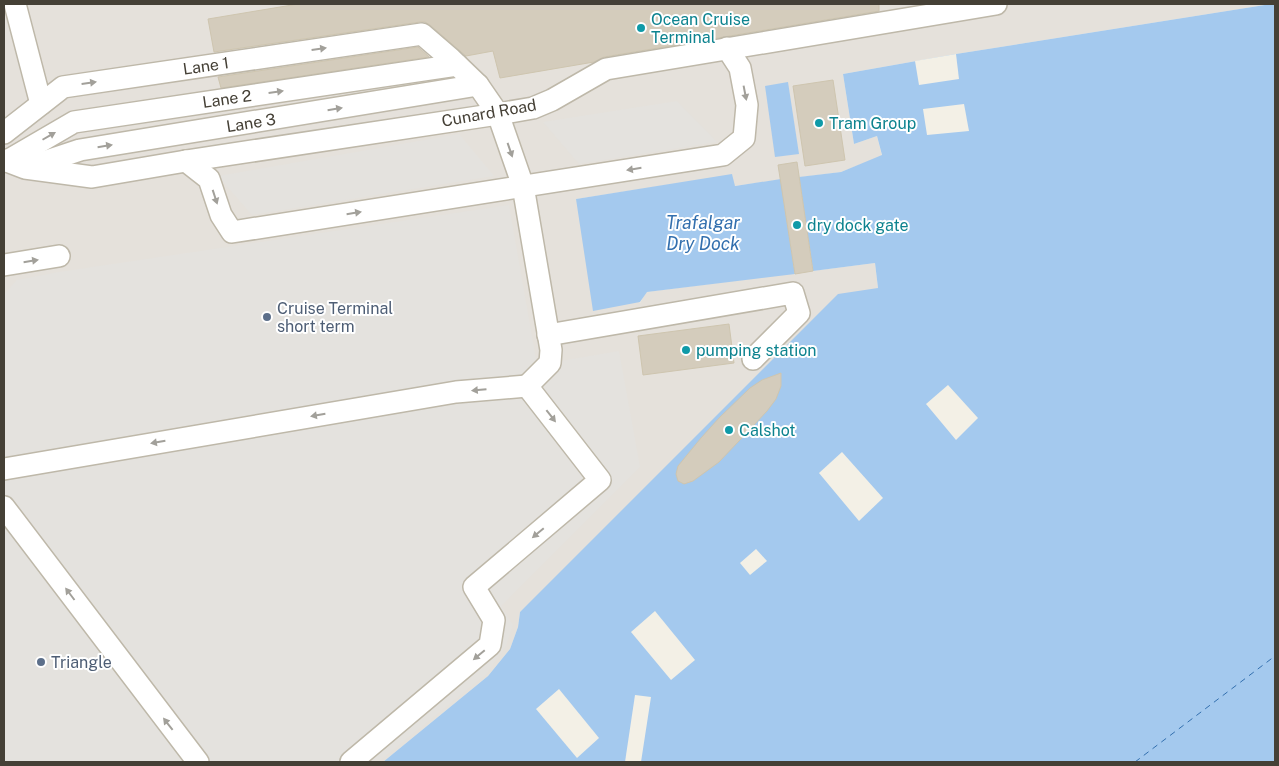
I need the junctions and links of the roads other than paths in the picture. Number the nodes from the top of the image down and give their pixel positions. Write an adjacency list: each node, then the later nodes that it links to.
1 (15, 4): 6 (street)
2 (996, 4): 3 (street, Cunard Road)
3 (727, 48): 7 (street, Cunard Road); 11 (street, one-way to 11)
4 (457, 65): 5 (street); 6 (street, Lane 1, one-way to 4); 10 (street, Lane 2, one-way to 4)
5 (478, 85): 7 (street); 10 (street, Lane 3, one-way to 5)
6 (40, 104): 8 (street, Lane 1)
7 (498, 114): 9 (street, Cunard Road); 11 (street, one-way to 11)
8 (4, 133)
9 (186, 161): 10 (street, Cunard Road); 11 (street, one-way to 11)
10 (12, 163)
11 (522, 186): 14 (street)
12 (59, 256): 13 (street, one-way to 12)
13 (4, 265)
14 (550, 343): 15 (street); 16 (street)
15 (753, 359)
16 (527, 386): 17 (street, one-way to 17); 20 (street, one-way to 20)
17 (4, 469)
18 (4, 507): 19 (street, one-way to 18)
19 (188, 758)
20 (352, 762)

